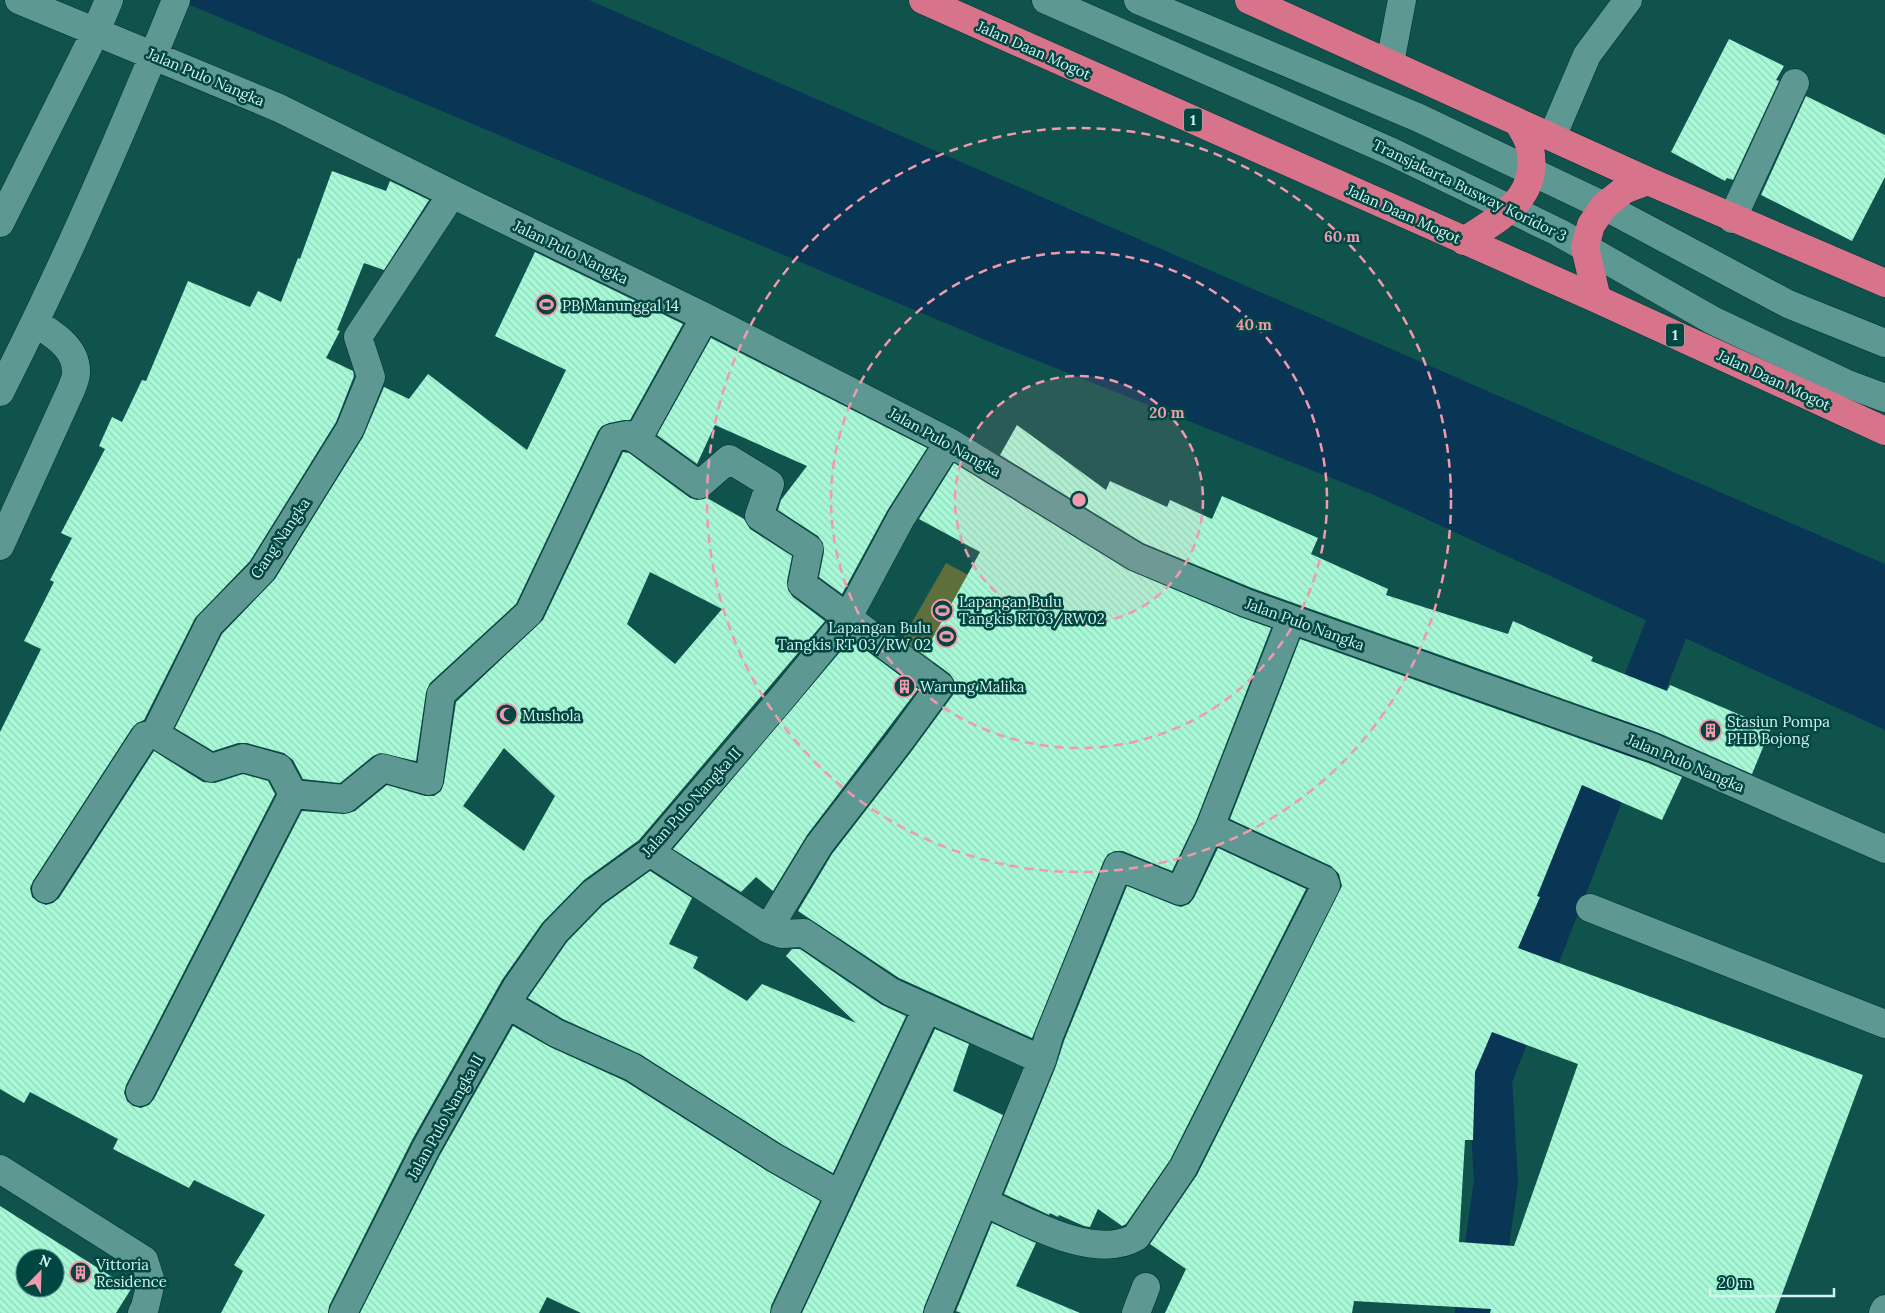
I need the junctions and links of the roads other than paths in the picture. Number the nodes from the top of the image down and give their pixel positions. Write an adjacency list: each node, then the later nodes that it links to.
1 (19, 0): 10 (street, Jalan Pulo Nangka)
2 (923, 0): 23 (highway, Jalan Daan Mogot / 1)
3 (1046, 0): 20 (street, Transjakarta Busway Koridor 3)
4 (1138, 0): 16 (street)
5 (1249, 0): 8 (highway)
6 (1402, 0): 12 (street)
7 (1628, 0): 15 (street)
8 (1288, 8): 12 (highway)
9 (171, 12): 11 (street)
10 (104, 13): 11 (street, Jalan Pulo Nangka); 22 (street)
11 (155, 55): 18 (street, Jalan Pulo Nangka); 28 (street)
12 (1390, 63): 14 (highway)
13 (1795, 83): 21 (street)
14 (1519, 124): 15 (highway); 16 (highway)
15 (1552, 137): 17 (highway)
16 (1532, 172): 19 (street); 20 (highway)
17 (1648, 181): 19 (highway); 21 (highway)
18 (452, 194): 27 (street, Jalan Pulo Nangka); 38 (street, Gang Nangka)
19 (1604, 206): 24 (highway); 29 (street)
20 (1512, 209): 23 (highway); 24 (street, Transjakarta Busway Koridor 3)
21 (1732, 218): 25 (highway)
22 (0, 223)
23 (1464, 241): 26 (highway, Jalan Daan Mogot / 1)
24 (1585, 247): 26 (highway); 31 (street, Transjakarta Busway Koridor 3)
25 (1885, 283)
26 (1597, 299): 32 (highway, Jalan Daan Mogot / 1)
27 (705, 317): 33 (street); 34 (street, Jalan Pulo Nangka)
28 (36, 323): 30 (street); 35 (street)
29 (1885, 342)
30 (0, 392)
31 (1885, 398)
32 (1885, 431)
33 (637, 440): 36 (street); 39 (street)
34 (949, 442): 36 (street, Jalan Pulo Nangka II); 37 (street, Jalan Pulo Nangka)
35 (0, 546)
36 (848, 619): 42 (street, Jalan Pulo Nangka II); 45 (street)
37 (1291, 620): 40 (street); 41 (street, Jalan Pulo Nangka)
38 (156, 734): 39 (street); 43 (street)
39 (293, 794): 50 (street)
40 (1210, 827): 49 (street); 53 (street)
41 (1885, 848)
42 (650, 852): 45 (street); 46 (street, Jalan Pulo Nangka II)
43 (46, 889)
44 (1590, 908): 48 (street)
45 (768, 929): 47 (street)
46 (507, 1004): 52 (street); 57 (street, Jalan Pulo Nangka II)
47 (927, 1008): 49 (street); 52 (street)
48 (1885, 1024)
49 (1042, 1060): 53 (street)
50 (140, 1092)
51 (0, 1169): 56 (street)
52 (840, 1195): 58 (street)
53 (984, 1202): 59 (street)
54 (1146, 1287): 60 (street)
55 (1885, 1309): 61 (street)
56 (142, 1313)
57 (343, 1313)
58 (784, 1313)
59 (938, 1313)
60 (1136, 1313)
61 (1883, 1313)

